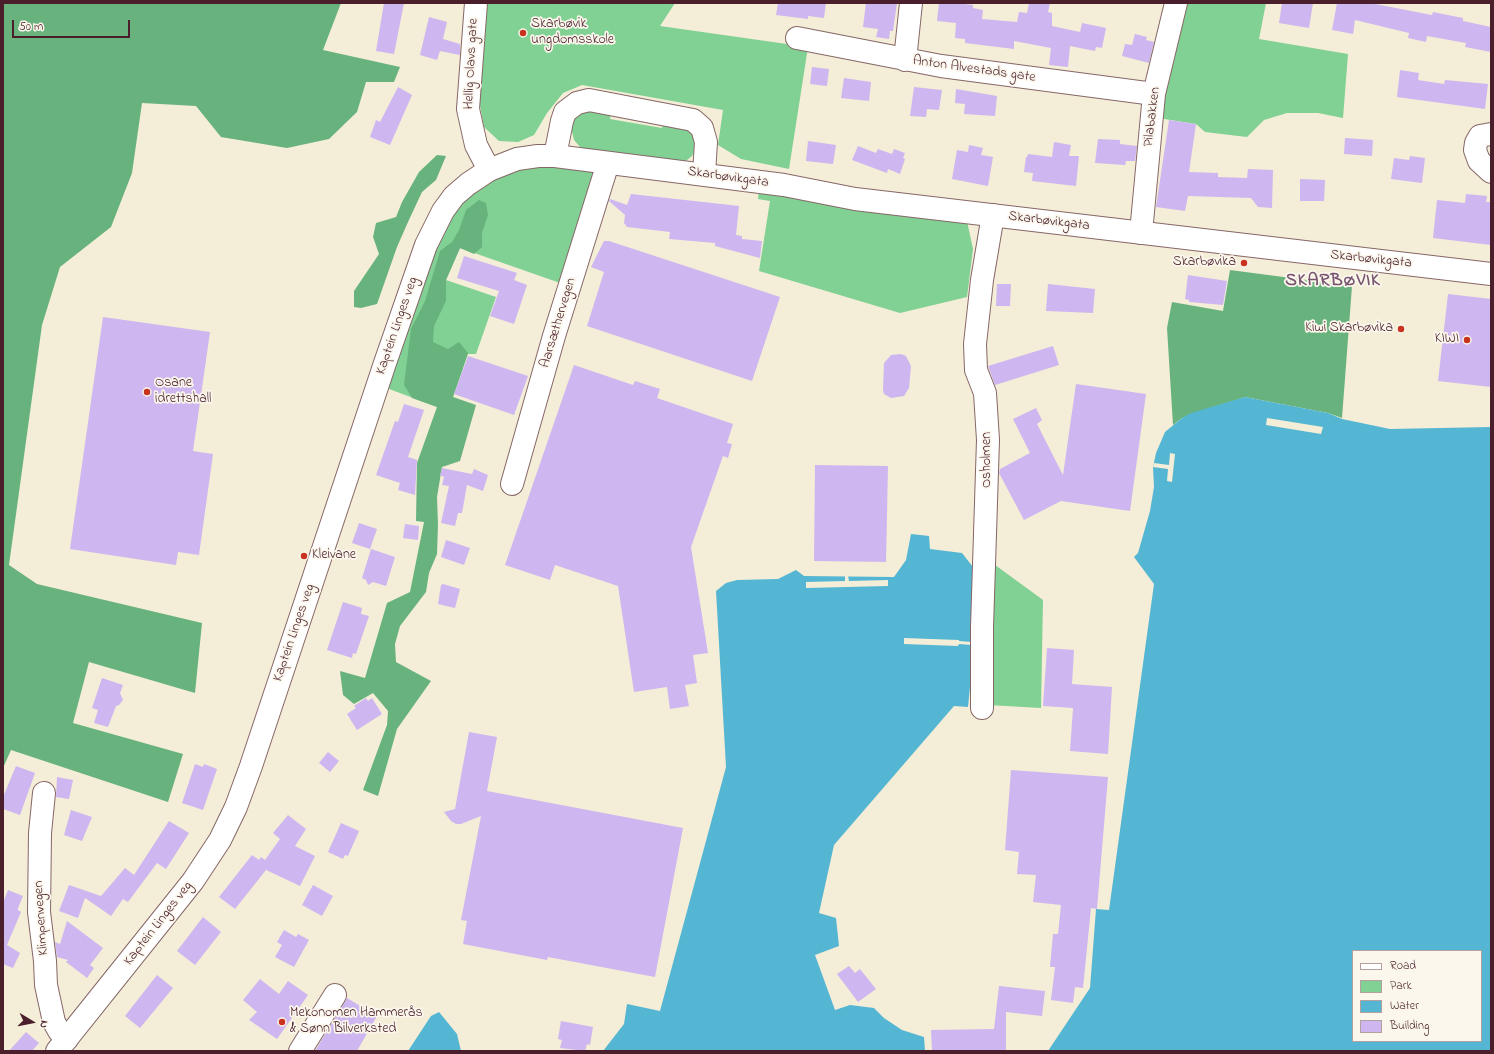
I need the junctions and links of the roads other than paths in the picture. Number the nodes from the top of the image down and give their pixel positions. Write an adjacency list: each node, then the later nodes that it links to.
1 (476, 3): 10 (street, Hellig Olavs gate)
2 (911, 3): 5 (street)
3 (1176, 3): 6 (street, Pilabakken)
4 (796, 38): 5 (street, Anton Alvestads gate)
5 (905, 60): 6 (street, Anton Alvestads gate)
6 (1154, 94): 14 (street, Pilabakken)
7 (1491, 134): 11 (street)
8 (555, 156): 9 (street, Kaptein Linges veg); 10 (street, Kaptein Linges veg); 12 (street)
9 (608, 163): 12 (street, Skarbøvikgata); 16 (street, Aarsæthervegen)
10 (489, 170): 20 (street, Kaptein Linges veg)
11 (1491, 172)
12 (704, 174): 13 (street, Skarbøvikgata)
13 (993, 215): 14 (street, Skarbøvikgata); 17 (street, Osholmen)
14 (1141, 233): 15 (street, Skarbøvikgata)
15 (1491, 274)
16 (512, 484)
17 (982, 708)
18 (44, 793): 20 (street, Klimpenvegen)
19 (335, 995): 21 (street)
20 (62, 1045)
21 (300, 1051)

